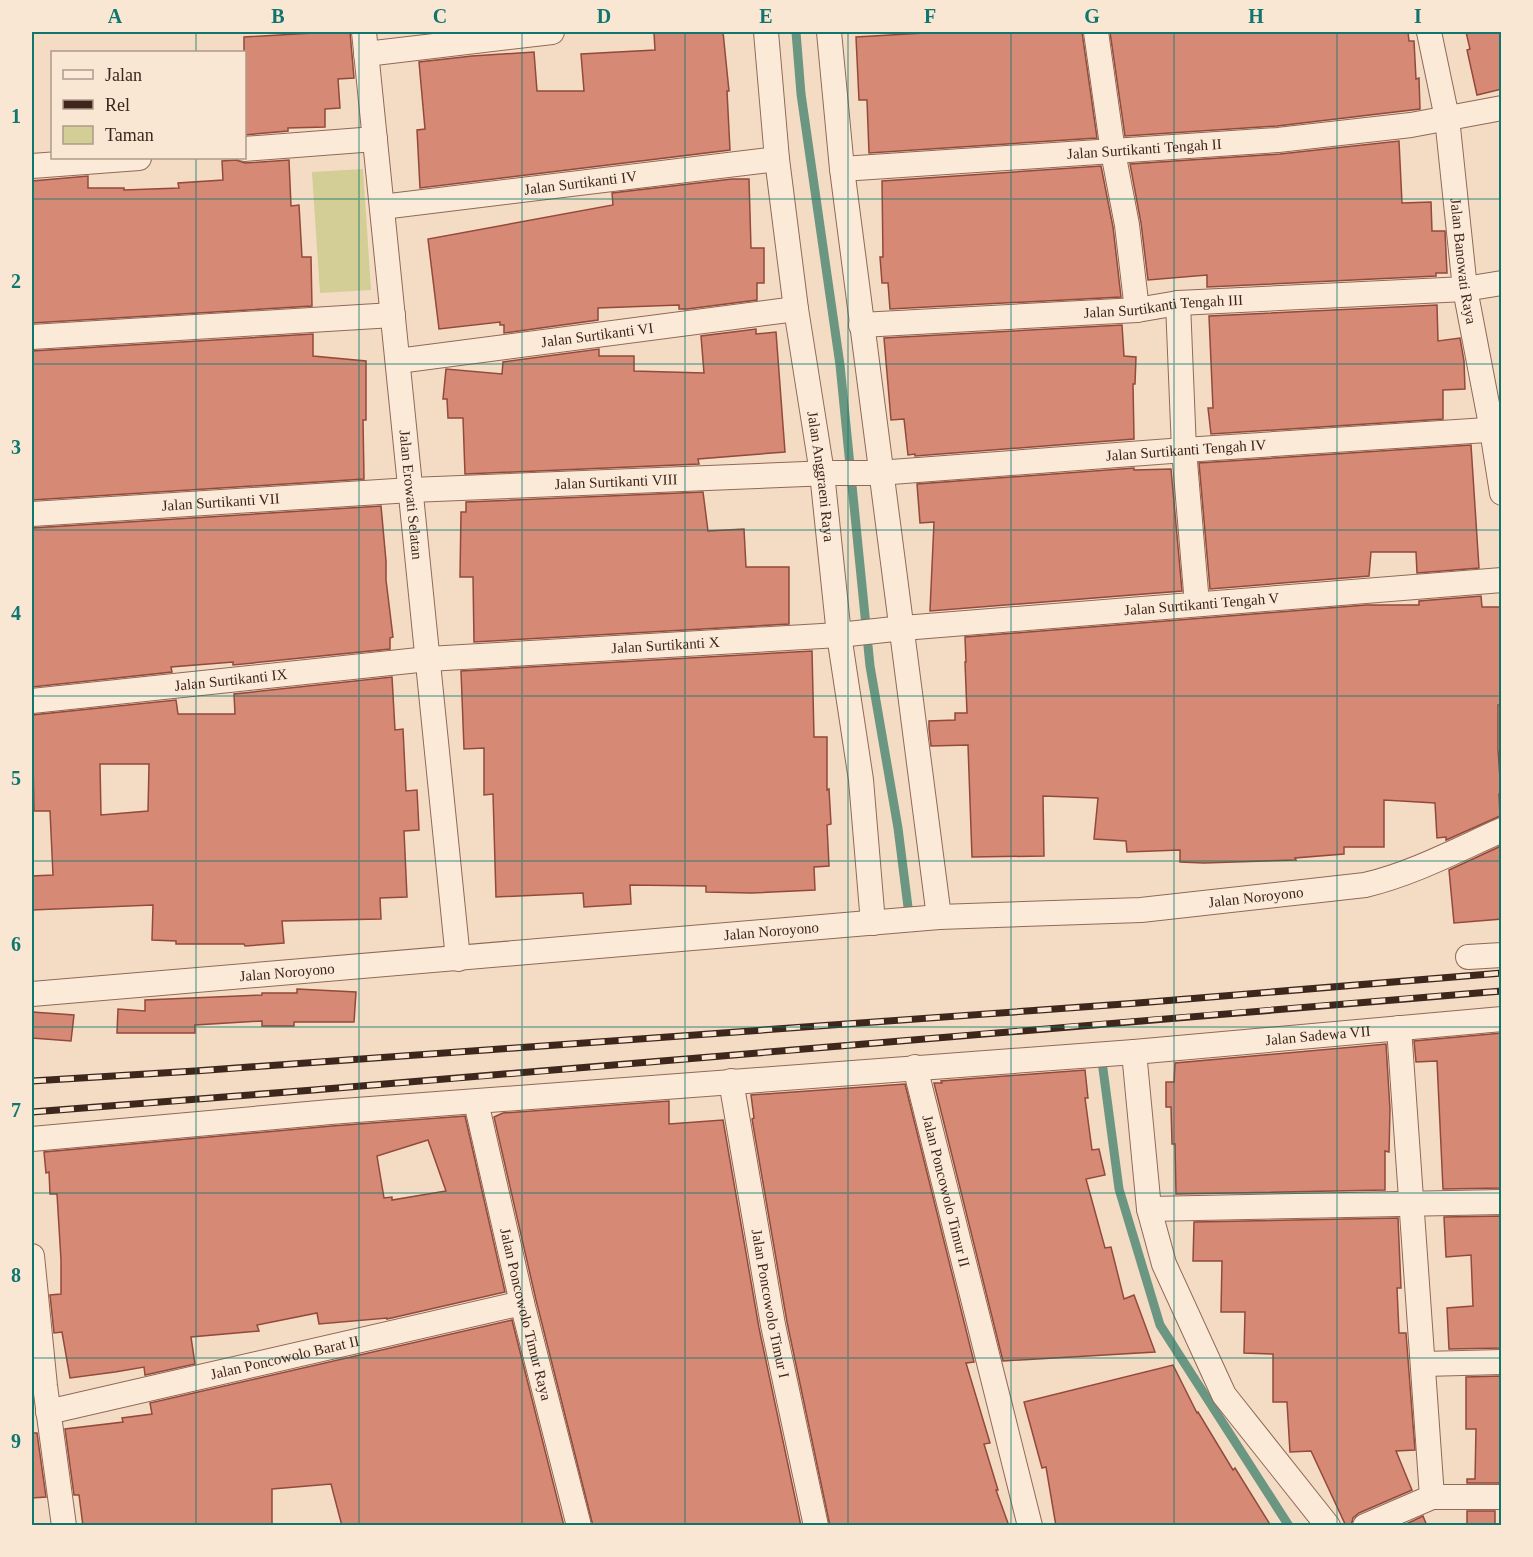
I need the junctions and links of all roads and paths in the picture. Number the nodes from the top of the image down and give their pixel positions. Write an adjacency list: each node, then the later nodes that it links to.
1 (552, 32): 6 (street)
2 (766, 32): 13 (street, Jalan Anggraeni Raya)
3 (829, 32): 15 (street)
4 (1096, 32): 11 (street)
5 (1429, 32): 8 (street, Jalan Banowati Raya)
6 (365, 43): 9 (street, Jalan Erowati Selatan)
7 (1502, 108): 8 (street, Jalan Surtikanti Tengah II)
8 (1447, 118): 11 (street, Jalan Surtikanti Tengah II); 18 (street, Jalan Banowati Raya)
9 (375, 139): 10 (street); 16 (street, Jalan Erowati Selatan)
10 (246, 149)
11 (1113, 152): 15 (street, Jalan Surtikanti Tengah II); 21 (street)
12 (126, 159): 14 (street)
13 (777, 159): 16 (street, Jalan Surtikanti IV); 20 (street, Jalan Anggraeni Raya)
14 (32, 166)
15 (842, 169): 23 (street)
16 (382, 207): 22 (street, Jalan Erowati Selatan)
17 (1502, 283): 18 (street, Jalan Surtikanti Tengah III)
18 (1465, 289): 19 (street, Jalan Surtikanti Tengah III); 26 (street, Jalan Banowati Raya)
19 (1178, 303): 21 (street, Jalan Surtikanti Tengah III); 27 (street)
20 (796, 309): 25 (street, Jalan Surtikanti VI); 28 (street, Jalan Anggraeni Raya)
21 (1137, 310): 23 (street, Jalan Surtikanti Tengah III)
22 (393, 315): 24 (street); 25 (street, Jalan Erowati Selatan)
23 (861, 325): 29 (street)
24 (32, 337)
25 (398, 361): 30 (street, Jalan Erowati Selatan)
26 (1497, 430): 27 (street, Jalan Surtikanti Tengah IV); 31 (street, Jalan Banowati Raya)
27 (1184, 450): 29 (street, Jalan Surtikanti Tengah IV); 34 (street)
28 (826, 473): 29 (street, Jalan Surtikanti Tengah IV); 30 (street, Jalan Surtikanti VIII); 36 (street, Jalan Anggraeni Raya)
29 (880, 473): 35 (street)
30 (411, 490): 32 (street, Jalan Surtikanti VII); 37 (street, Jalan Erowati Selatan)
31 (1502, 493)
32 (32, 514)
33 (1502, 580): 34 (street, Jalan Surtikanti Tengah V)
34 (1197, 604): 35 (street, Jalan Surtikanti Tengah V)
35 (895, 629): 36 (street, Jalan Surtikanti X); 40 (street)
36 (845, 635): 37 (street, Jalan Surtikanti X); 41 (street, Jalan Anggraeni Raya)
37 (428, 659): 38 (street, Jalan Surtikanti IX); 44 (street, Jalan Erowati Selatan)
38 (32, 701)
39 (1502, 830): 40 (street, Jalan Noroyono)
40 (939, 917): 41 (street, Jalan Noroyono)
41 (873, 923): 44 (street, Jalan Noroyono)
42 (1502, 955): 43 (street)
43 (1468, 957)
44 (458, 959): 45 (street, Jalan Noroyono)
45 (32, 994)
46 (1502, 1018): 47 (street, Jalan Sadewa VII)
47 (1399, 1028): 48 (street, Jalan Sadewa VII); 54 (street)
48 (1134, 1052): 49 (street); 55 (street)
49 (915, 1067): 50 (street); 67 (street, Jalan Poncowolo Timur II)
50 (731, 1081): 51 (street); 66 (street, Jalan Poncowolo Timur I)
51 (476, 1102): 52 (street); 57 (street, Jalan Poncowolo Timur Raya)
52 (32, 1138)
53 (1502, 1202): 54 (street)
54 (1410, 1204): 55 (street); 59 (street)
55 (1149, 1209): 68 (street)
56 (32, 1256): 60 (street)
57 (522, 1303): 61 (street, Jalan Poncowolo Barat II); 65 (street, Jalan Poncowolo Timur Raya)
58 (1502, 1362): 59 (street)
59 (1423, 1364): 62 (street)
60 (38, 1387): 61 (street)
61 (48, 1412): 64 (street)
62 (1432, 1497): 63 (street); 69 (street)
63 (1502, 1497)
64 (64, 1526)
65 (579, 1526)
66 (816, 1526)
67 (1030, 1526)
68 (1328, 1526)
69 (1365, 1526)

